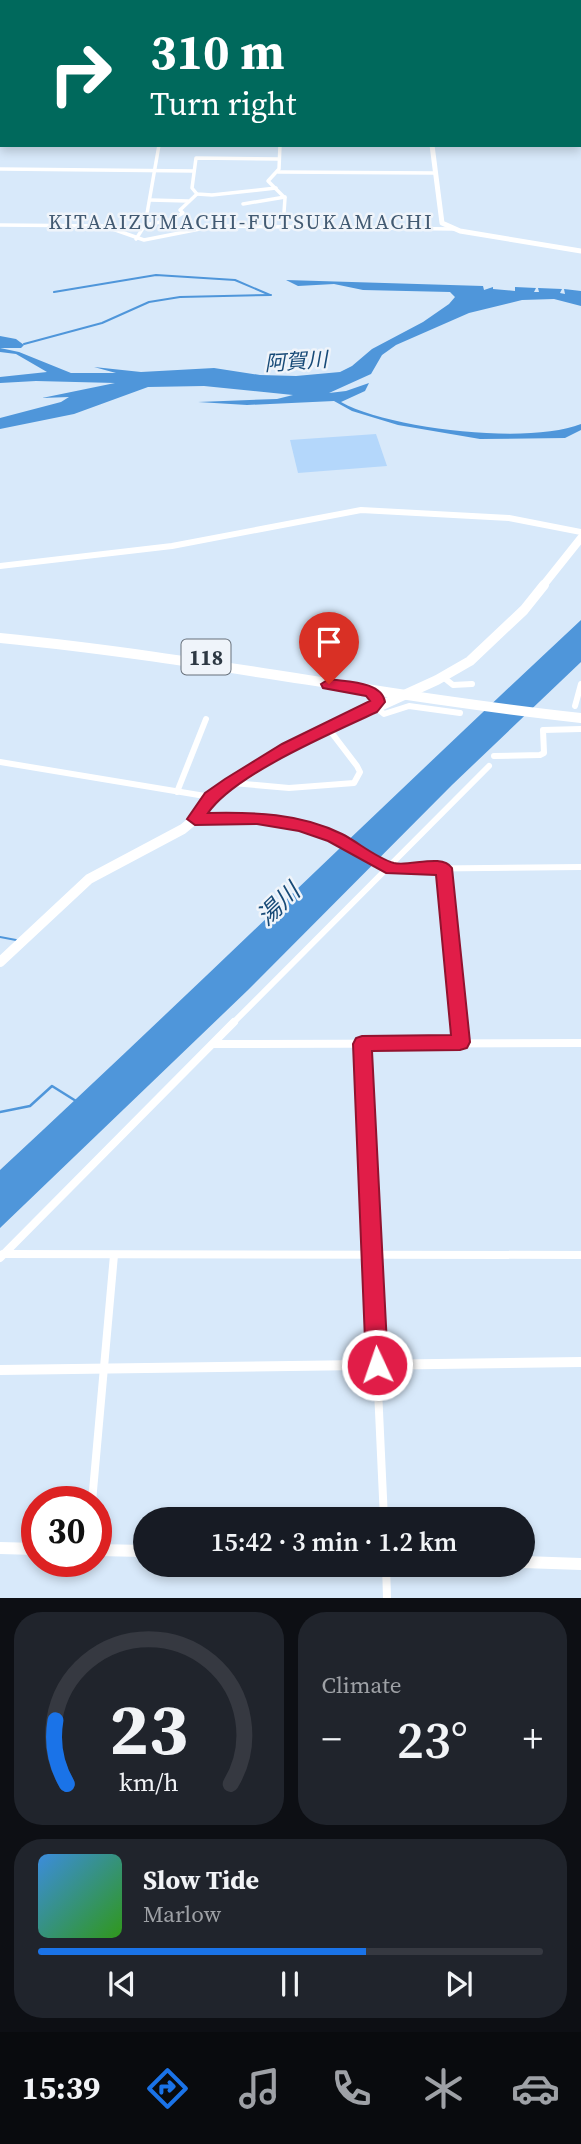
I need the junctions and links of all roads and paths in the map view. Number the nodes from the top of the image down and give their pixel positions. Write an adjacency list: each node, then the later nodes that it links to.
1 (159, 147): 6 (street)
2 (280, 147): 4 (street)
3 (432, 147): 9 (main road)
4 (279, 159): 7 (street); 8 (street)
5 (0, 169): 6 (street)
6 (155, 170): 7 (street); 13 (street)
7 (194, 171): 11 (street)
8 (278, 172): 9 (street); 10 (street)
9 (435, 173): 19 (main road)
10 (276, 188): 11 (street); 12 (street)
11 (197, 194): 14 (street)
12 (285, 197): 15 (street); 18 (street)
13 (150, 200): 14 (street); 17 (street)
14 (188, 201): 17 (street)
15 (243, 204)
16 (0, 225): 20 (street)
17 (145, 225): 20 (street)
18 (283, 227): 19 (street); 20 (street)
19 (454, 229): 21 (main road)
20 (136, 239)
21 (581, 251)
22 (581, 532): 24 (street)
23 (581, 538): 26 (main road)
24 (0, 566)
25 (0, 636): 29 (main road, 118); 30 (main road, 118)
26 (440, 678): 27 (street); 30 (main road); 31 (main road)
27 (472, 684)
28 (581, 684): 32 (street)
29 (370, 692): 30 (main road, 118); 34 (main road)
30 (405, 694): 31 (main road, 118); 33 (main road, 118); 34 (main road)
31 (441, 695): 33 (main road, 118)
32 (579, 699): 35 (street)
33 (470, 701): 37 (main road, 118)
34 (373, 708): 36 (street); 40 (main road)
35 (578, 709): 37 (main road, 118)
36 (460, 713)
37 (556, 713): 39 (main road, 118)
38 (206, 719): 45 (street)
39 (578, 725): 41 (street)
40 (328, 728): 44 (main road); 44 (street)
41 (494, 756)
42 (0, 762): 45 (street)
43 (489, 766): 48 (street)
44 (231, 783): 46 (main road)
45 (177, 792): 46 (street)
46 (211, 797): 47 (main road)
47 (195, 819): 48 (street); 51 (main road)
48 (387, 867): 50 (street); 54 (street)
49 (581, 867): 50 (street)
50 (443, 868): 52 (street)
51 (0, 962)
52 (460, 1042): 53 (street); 55 (street)
53 (581, 1043)
54 (214, 1044): 55 (street); 58 (street)
55 (362, 1044): 59 (street)
56 (114, 1255): 58 (street); 59 (street); 62 (street)
57 (581, 1255): 59 (street)
58 (2, 1256)
59 (372, 1256): 61 (street)
60 (581, 1362): 61 (street)
61 (377, 1365): 62 (street); 65 (street)
62 (103, 1369): 63 (street); 64 (street)
63 (0, 1370)
64 (93, 1486)
65 (383, 1507)
66 (0, 1548): 67 (main road)
67 (21, 1549)
68 (112, 1550): 69 (main road)
69 (133, 1551)
70 (535, 1562): 71 (main road)
71 (581, 1563)
72 (386, 1577): 73 (street)
73 (387, 1598)

